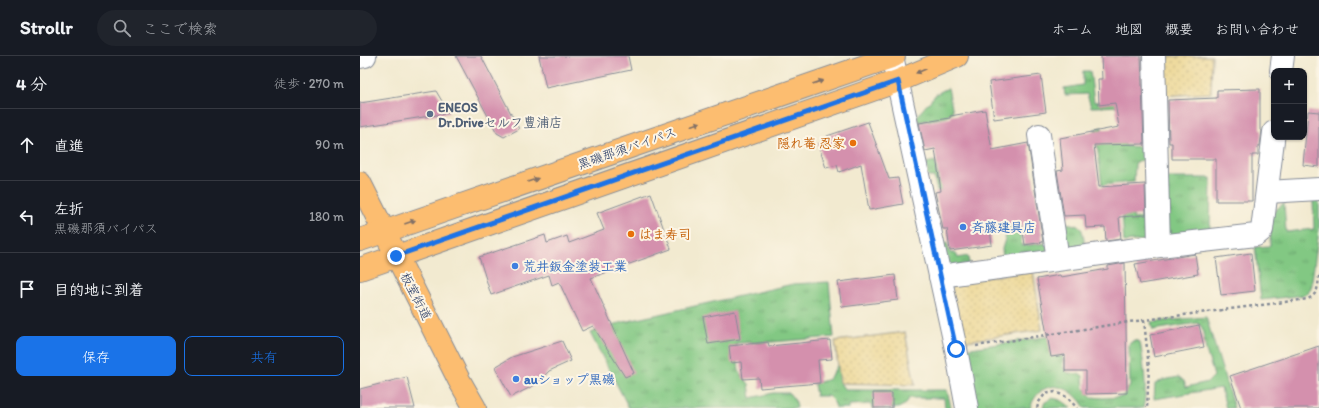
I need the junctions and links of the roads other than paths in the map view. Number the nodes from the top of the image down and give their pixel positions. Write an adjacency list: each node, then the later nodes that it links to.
1 (365, 56): 6 (street)
2 (893, 56): 8 (street); 14 (main road, 黒磯那須バイパス, one-way to 2)
3 (957, 56): 8 (main road, 黒磯那須バイパス, one-way to 8)
4 (1154, 56): 16 (street)
5 (1283, 56): 7 (street)
6 (360, 57)
7 (1281, 68)
8 (898, 81): 17 (main road, 黒磯那須バイパス); 20 (street)
9 (1038, 135): 18 (street)
10 (1273, 140): 13 (street)
11 (360, 183): 14 (main road, 板室街道)
12 (1319, 189): 13 (street)
13 (1267, 192): 16 (street)
14 (384, 231): 15 (main road, 黒磯那須バイパス); 17 (main road, 板室街道)
15 (360, 240)
16 (1159, 246): 18 (street)
17 (396, 256): 19 (main road, 黒磯那須バイパス); 21 (main road, 板室街道)
18 (1058, 260): 20 (street)
19 (360, 269)
20 (940, 276): 22 (street)
21 (475, 408)
22 (967, 408)

